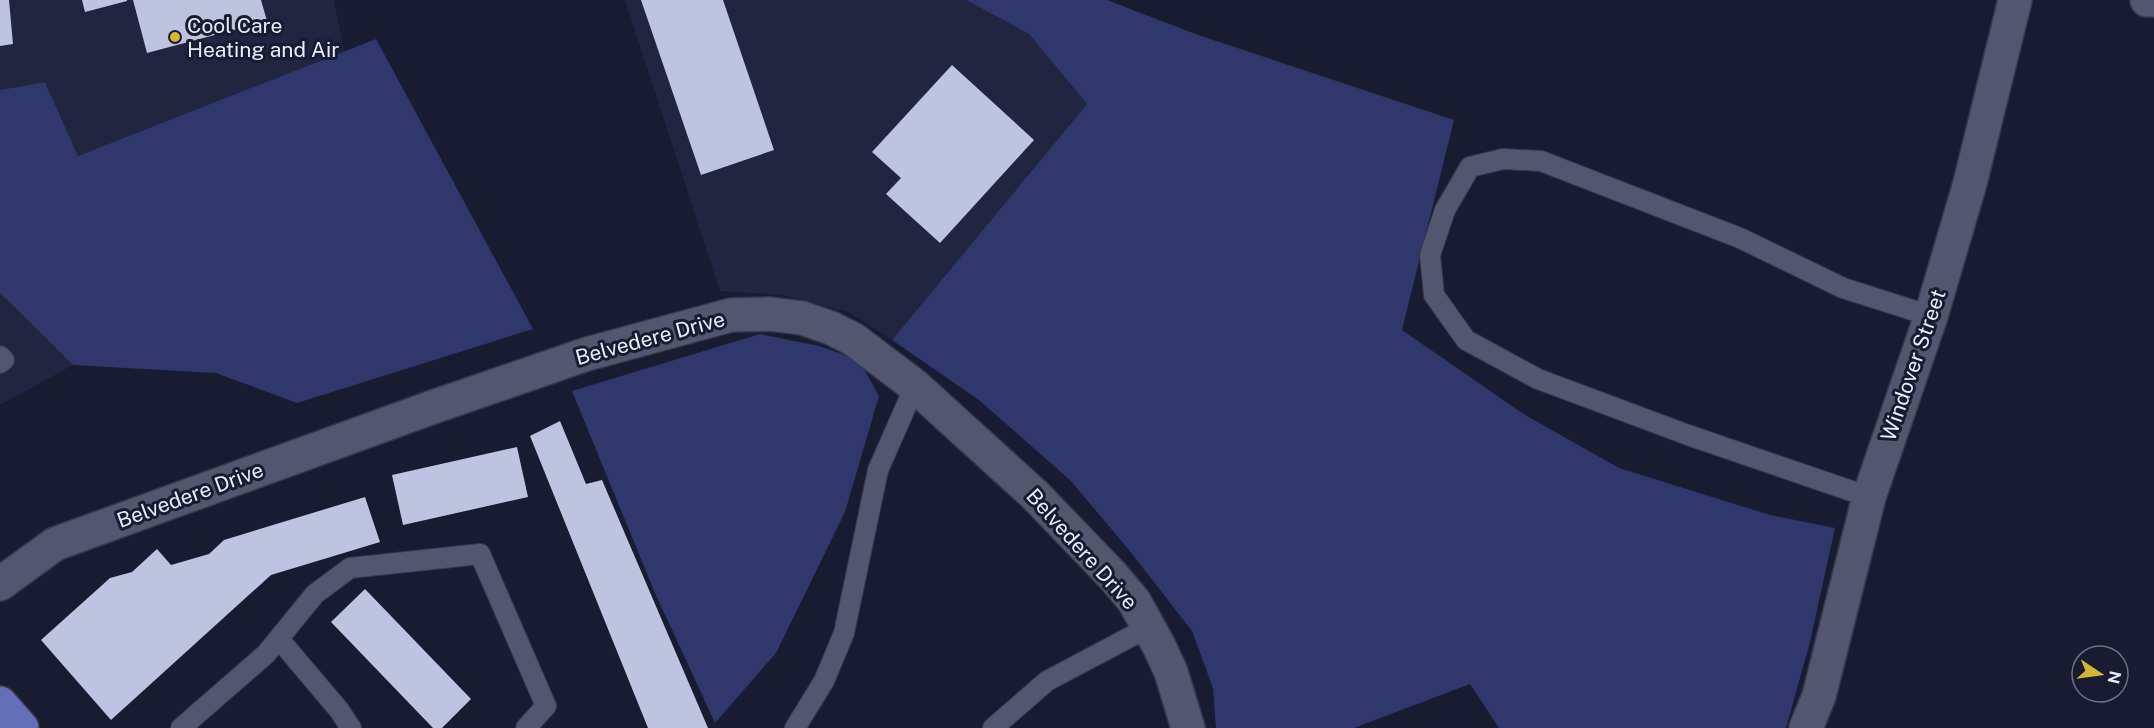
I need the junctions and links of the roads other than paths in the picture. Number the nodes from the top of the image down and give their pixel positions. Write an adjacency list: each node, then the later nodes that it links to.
1 (2015, 0): 4 (street, Windover Street)
2 (2147, 0): 3 (street)
3 (2154, 0)
4 (1931, 316): 8 (street, Windover Street); 8 (lane)
5 (0, 356): 6 (lane)
6 (0, 363)
7 (915, 386): 9 (street, Belvedere Drive); 10 (street, Belvedere Drive); 15 (lane)
8 (1869, 497): 18 (street, Windover Street)
9 (0, 584)
10 (1149, 627): 16 (lane); 17 (street, Belvedere Drive)
11 (279, 639): 12 (lane); 13 (lane); 14 (lane)
12 (193, 724)
13 (351, 728)
14 (526, 728)
15 (795, 728)
16 (993, 728)
17 (1188, 728)
18 (1806, 728)

